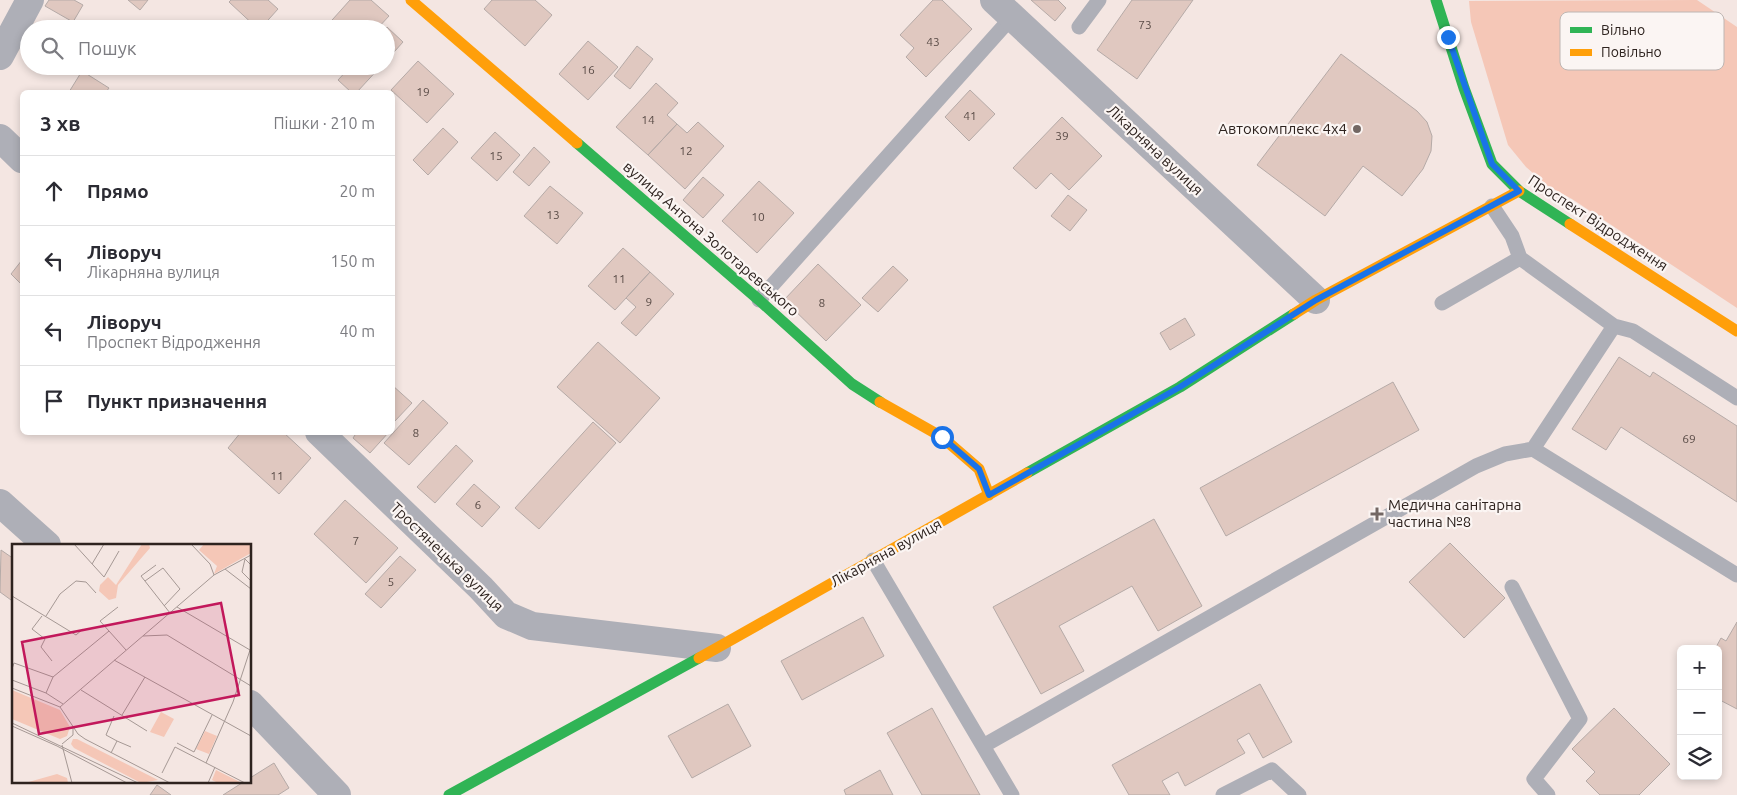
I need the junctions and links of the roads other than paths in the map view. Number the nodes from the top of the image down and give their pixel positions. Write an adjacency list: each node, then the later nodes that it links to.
1 (30, 0): 9 (street)
2 (411, 0): 15 (street, вулиця Антона Золотаревського)
3 (1099, 0): 7 (lane)
4 (1436, 0): 8 (street, Проспект Відродження)
5 (1447, 0): 8 (street)
6 (1003, 8): 15 (lane); 16 (street, Лікарняна вулиця)
7 (1079, 27)
8 (1448, 37): 12 (street, Проспект Відродження)
9 (0, 56)
10 (0, 138): 11 (street)
11 (20, 157)
12 (1519, 191): 13 (street, Лікарняна вулиця); 19 (street, Проспект Відродження)
13 (1492, 206): 14 (lane); 16 (street, Лікарняна вулиця)
14 (1520, 258): 17 (lane); 18 (lane)
15 (759, 300): 23 (street, вулиця Антона Золотаревського)
16 (1316, 300): 23 (street, Лікарняна вулиця)
17 (1442, 303)
18 (1614, 326): 20 (lane); 22 (lane)
19 (1737, 330)
20 (1737, 398)
21 (322, 435): 29 (street, Тростянецька вулиця)
22 (1533, 449): 27 (lane); 31 (lane)
23 (989, 495): 26 (street, Лікарняна вулиця)
24 (0, 503): 25 (street)
25 (46, 544)
26 (873, 560): 29 (street, Лікарняна вулиця); 31 (lane)
27 (1737, 576)
28 (1512, 587): 37 (lane)
29 (718, 648): 33 (street, Лікарняна вулиця)
30 (251, 705): 32 (street)
31 (983, 746): 34 (lane)
32 (337, 795)
33 (449, 795)
34 (1012, 795)
35 (1223, 795): 36 (lane)
36 (1299, 795)
37 (1548, 795)

